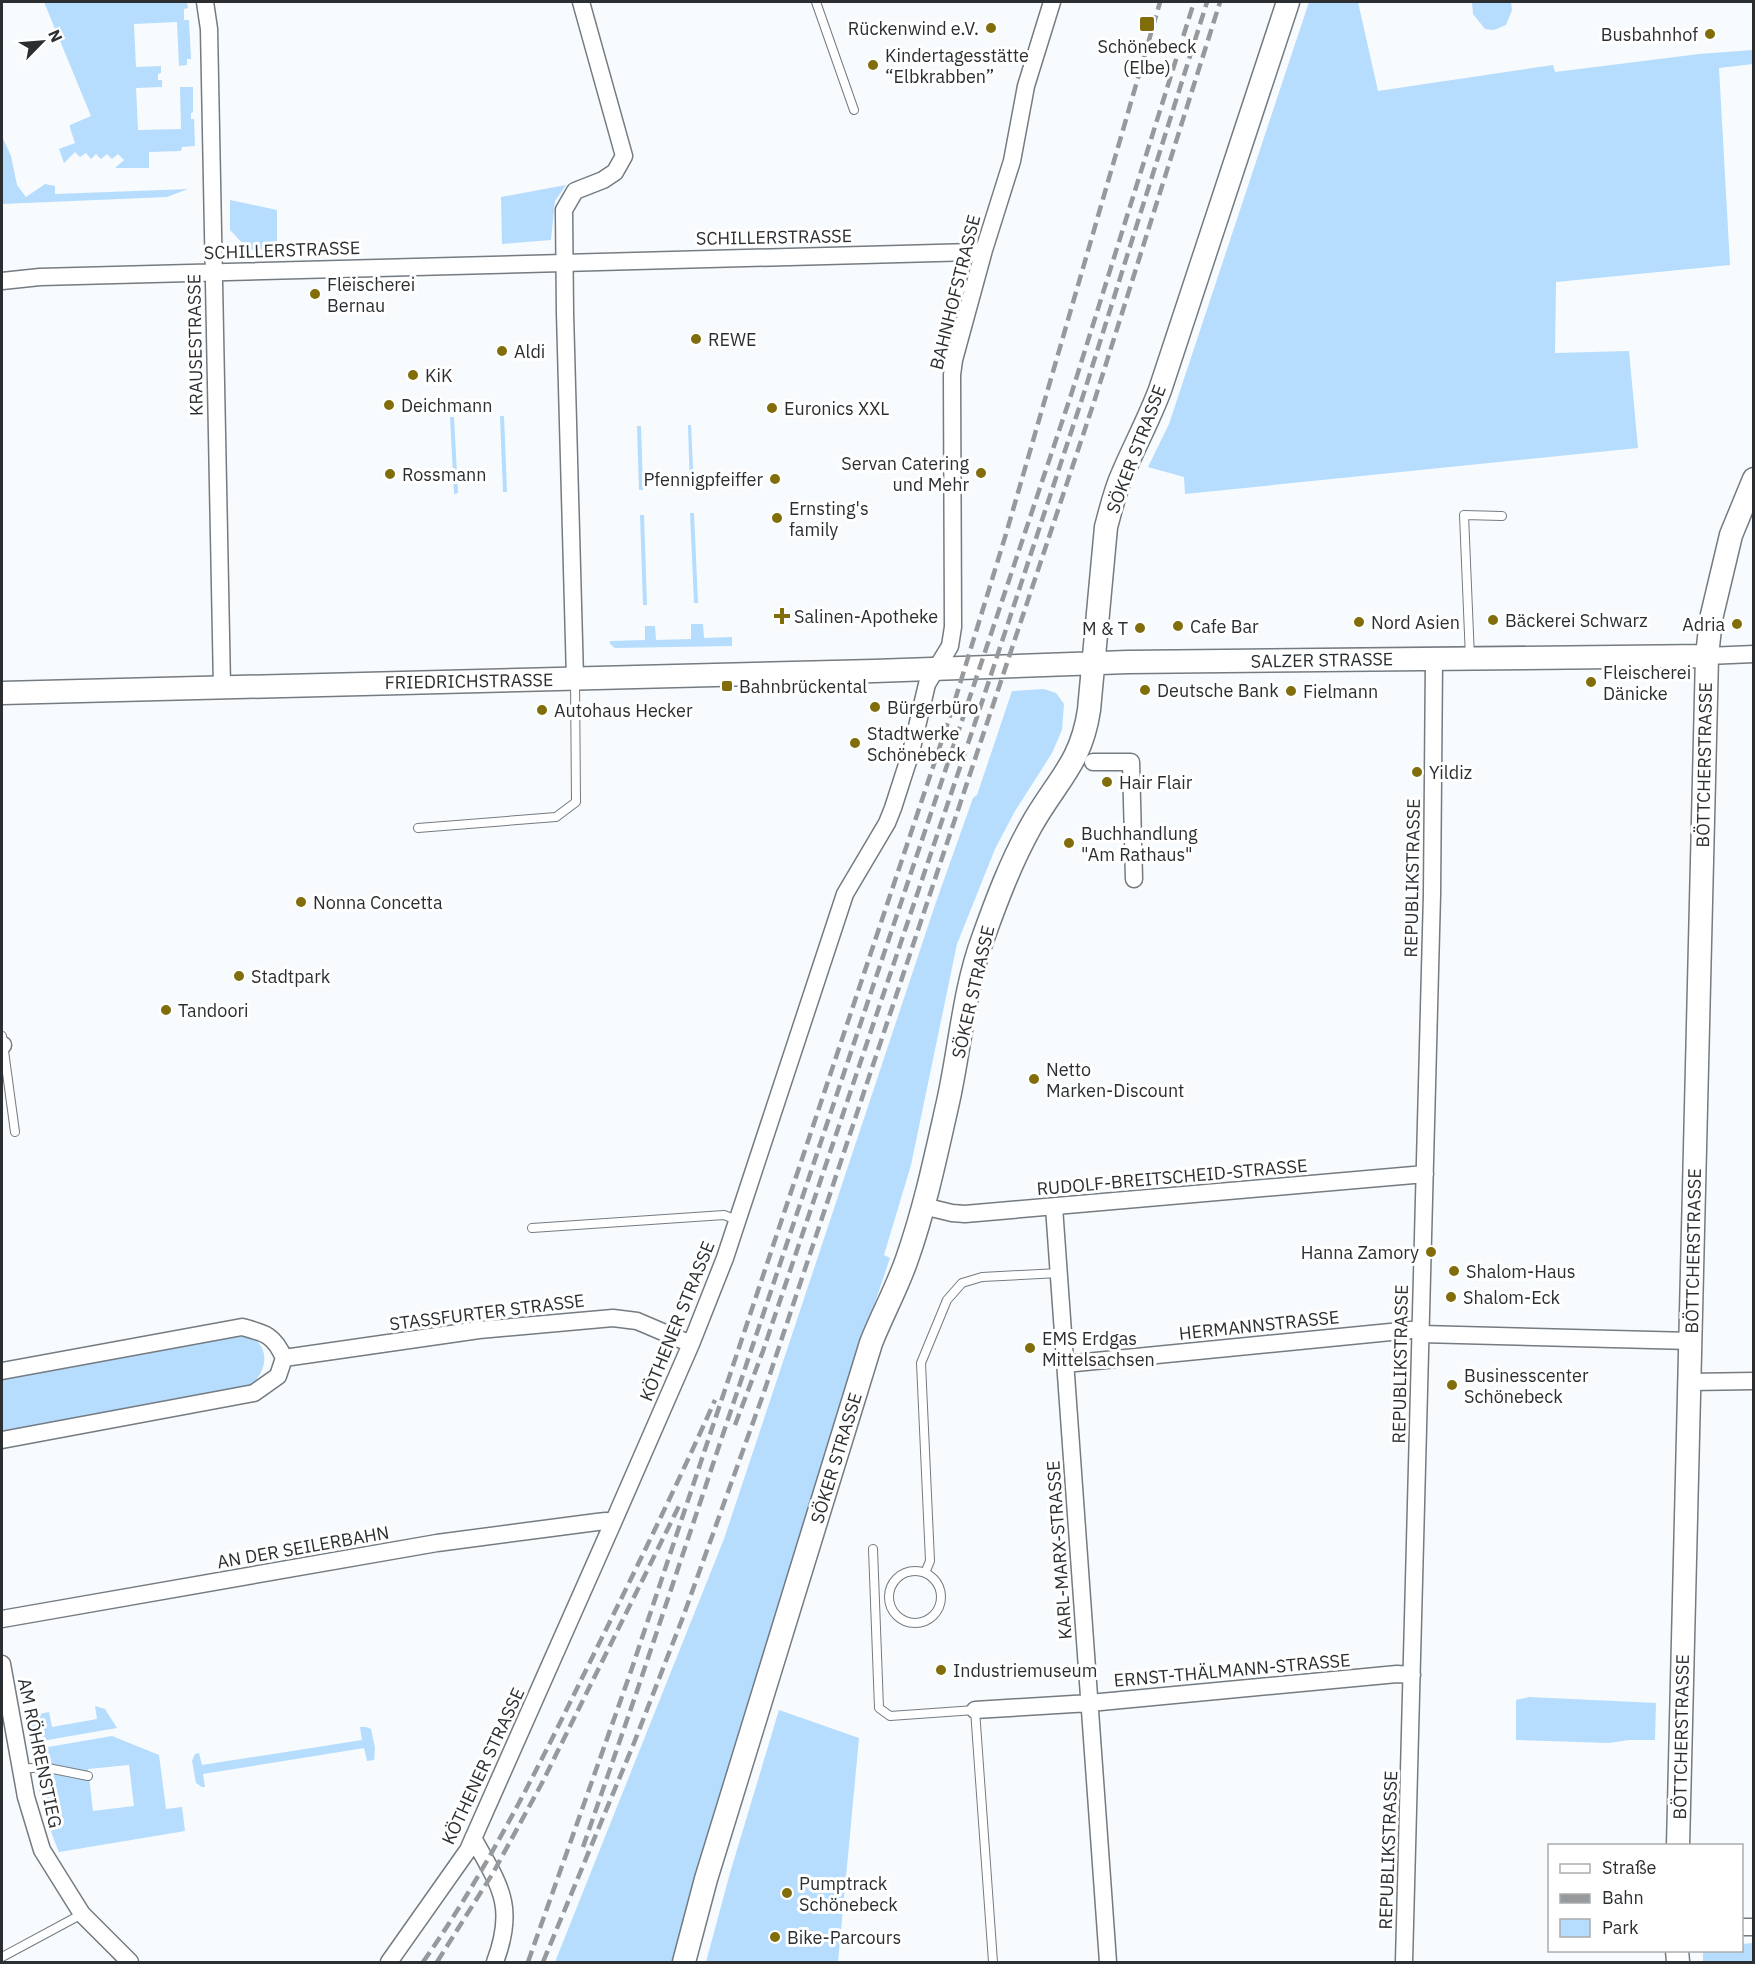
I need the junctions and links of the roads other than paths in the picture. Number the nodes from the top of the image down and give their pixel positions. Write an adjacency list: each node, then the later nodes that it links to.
1 (205, 2): 9 (street, KRAUSESTRASSE)
2 (581, 2): 8 (street)
3 (816, 2): 6 (lane)
4 (1052, 2): 7 (street, BAHNHOFSTRASSE)
5 (1288, 2): 17 (street, SÖKER STRASSE)
6 (854, 110)
7 (984, 250): 8 (street, SCHILLERSTRASSE); 18 (street, BAHNHOFSTRASSE)
8 (565, 261): 9 (street, SCHILLERSTRASSE); 19 (street)
9 (213, 272): 10 (street, SCHILLERSTRASSE); 20 (street, KRAUSESTRASSE)
10 (2, 281)
11 (1754, 479): 14 (street, BÖTTCHERSTRASSE)
12 (1502, 516): 15 (lane)
13 (1754, 654): 14 (street)
14 (1707, 656): 15 (street, SALZER STRASSE); 34 (street, BÖTTCHERSTRASSE)
15 (1470, 658): 16 (street, SALZER STRASSE)
16 (1434, 659): 17 (street, SALZER STRASSE); 27 (street, REPUBLIKSTRASSE)
17 (1093, 663): 18 (street, SALZER STRASSE); 28 (street, SÖKER STRASSE)
18 (937, 668): 19 (street, FRIEDRICHSTRASSE); 30 (street, KÖTHENER STRASSE)
19 (575, 678): 20 (street, FRIEDRICHSTRASSE); 23 (lane)
20 (222, 687): 21 (street, FRIEDRICHSTRASSE)
21 (2, 693)
22 (1093, 762): 24 (street)
23 (418, 828)
24 (1134, 879)
25 (2, 1042): 26 (lane)
26 (15, 1132)
27 (1425, 1174): 29 (street, RUDOLF-BREITSCHEID-STRASSE); 33 (street, REPUBLIKSTRASSE)
28 (923, 1206): 29 (street, RUDOLF-BREITSCHEID-STRASSE); 59 (street, SÖKER STRASSE)
29 (1054, 1207): 32 (street, KARL-MARX-STRASSE)
30 (737, 1220): 31 (lane); 35 (street, KÖTHENER STRASSE)
31 (532, 1228)
32 (1059, 1273): 37 (street, KARL-MARX-STRASSE); 44 (lane)
33 (1421, 1332): 34 (street, HERMANNSTRASSE); 37 (street, HERMANNSTRASSE); 47 (street, REPUBLIKSTRASSE)
34 (1691, 1341): 39 (street, BÖTTCHERSTRASSE)
35 (691, 1344): 36 (street, STASSFURTER STRASSE); 42 (street, KÖTHENER STRASSE)
36 (284, 1358): 38 (street); 41 (street)
37 (1065, 1364): 48 (street, KARL-MARX-STRASSE)
38 (2, 1371)
39 (1690, 1382): 40 (street); 53 (street, BÖTTCHERSTRASSE)
40 (1754, 1382)
41 (2, 1440)
42 (612, 1525): 45 (street, AN DER SEILERBAHN); 52 (street, KÖTHENER STRASSE)
43 (873, 1549): 49 (lane, ERNST-THÄLMANN-STRASSE)
44 (925, 1573): 44 (lane)
45 (2, 1619)
46 (2, 1664): 50 (street, AM RÖHRENSTIEG)
47 (1412, 1675): 48 (street, ERNST-THÄLMANN-STRASSE); 62 (street, REPUBLIKSTRASSE)
48 (1089, 1703): 49 (street, ERNST-THÄLMANN-STRASSE); 61 (street, KARL-MARX-STRASSE)
49 (975, 1710): 60 (lane)
50 (21, 1769): 51 (lane); 54 (street, AM RÖHRENSTIEG)
51 (88, 1776)
52 (473, 1838): 56 (street); 58 (street, KÖTHENER STRASSE)
53 (1678, 1844)
54 (82, 1914): 55 (lane); 57 (street, AM RÖHRENSTIEG)
55 (2, 1957)
56 (494, 1960)
57 (130, 1962)
58 (389, 1962)
59 (684, 1962)
60 (993, 1962)
61 (1108, 1962)
62 (1404, 1962)

